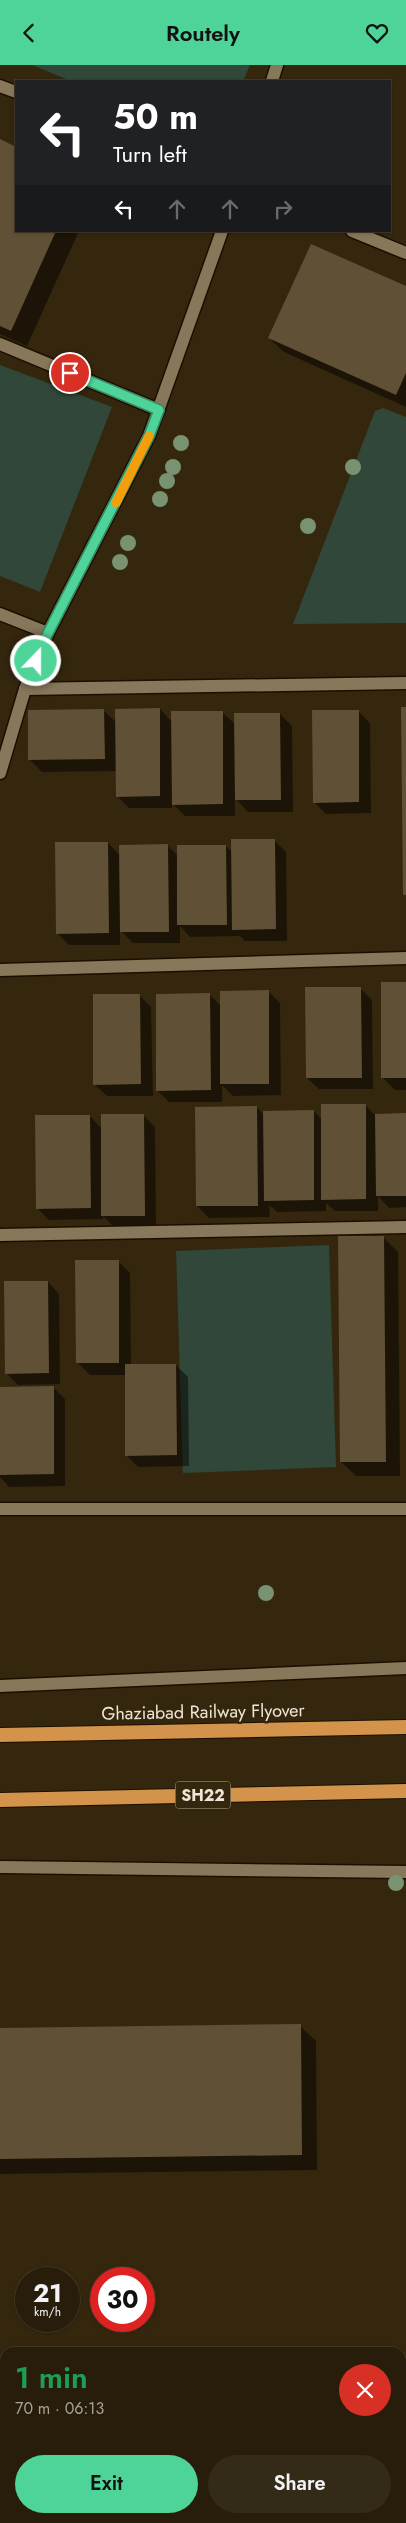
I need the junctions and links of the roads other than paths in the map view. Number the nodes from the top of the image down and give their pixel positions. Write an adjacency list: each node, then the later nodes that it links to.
1 (277, 65): 2 (street)
2 (272, 80)
3 (0, 86): 4 (street)
4 (15, 92)
5 (222, 232): 9 (street)
6 (354, 232): 7 (street)
7 (406, 253)
8 (0, 343): 9 (street)
9 (159, 410): 11 (street)
10 (0, 614): 11 (street)
11 (48, 633): 13 (street)
12 (406, 683): 13 (street)
13 (25, 689): 14 (street)
14 (0, 773)
15 (406, 958): 16 (street)
16 (0, 970)
17 (406, 1227): 18 (street)
18 (0, 1235)
19 (0, 1509): 20 (street)
20 (406, 1509)
21 (406, 1668): 22 (street)
22 (0, 1685)
23 (406, 1727): 24 (highway, Ghaziabad Railway Flyover)
24 (0, 1735)
25 (406, 1791): 26 (highway, SH22)
26 (0, 1800)
27 (0, 1867): 28 (street)
28 (406, 1872)

